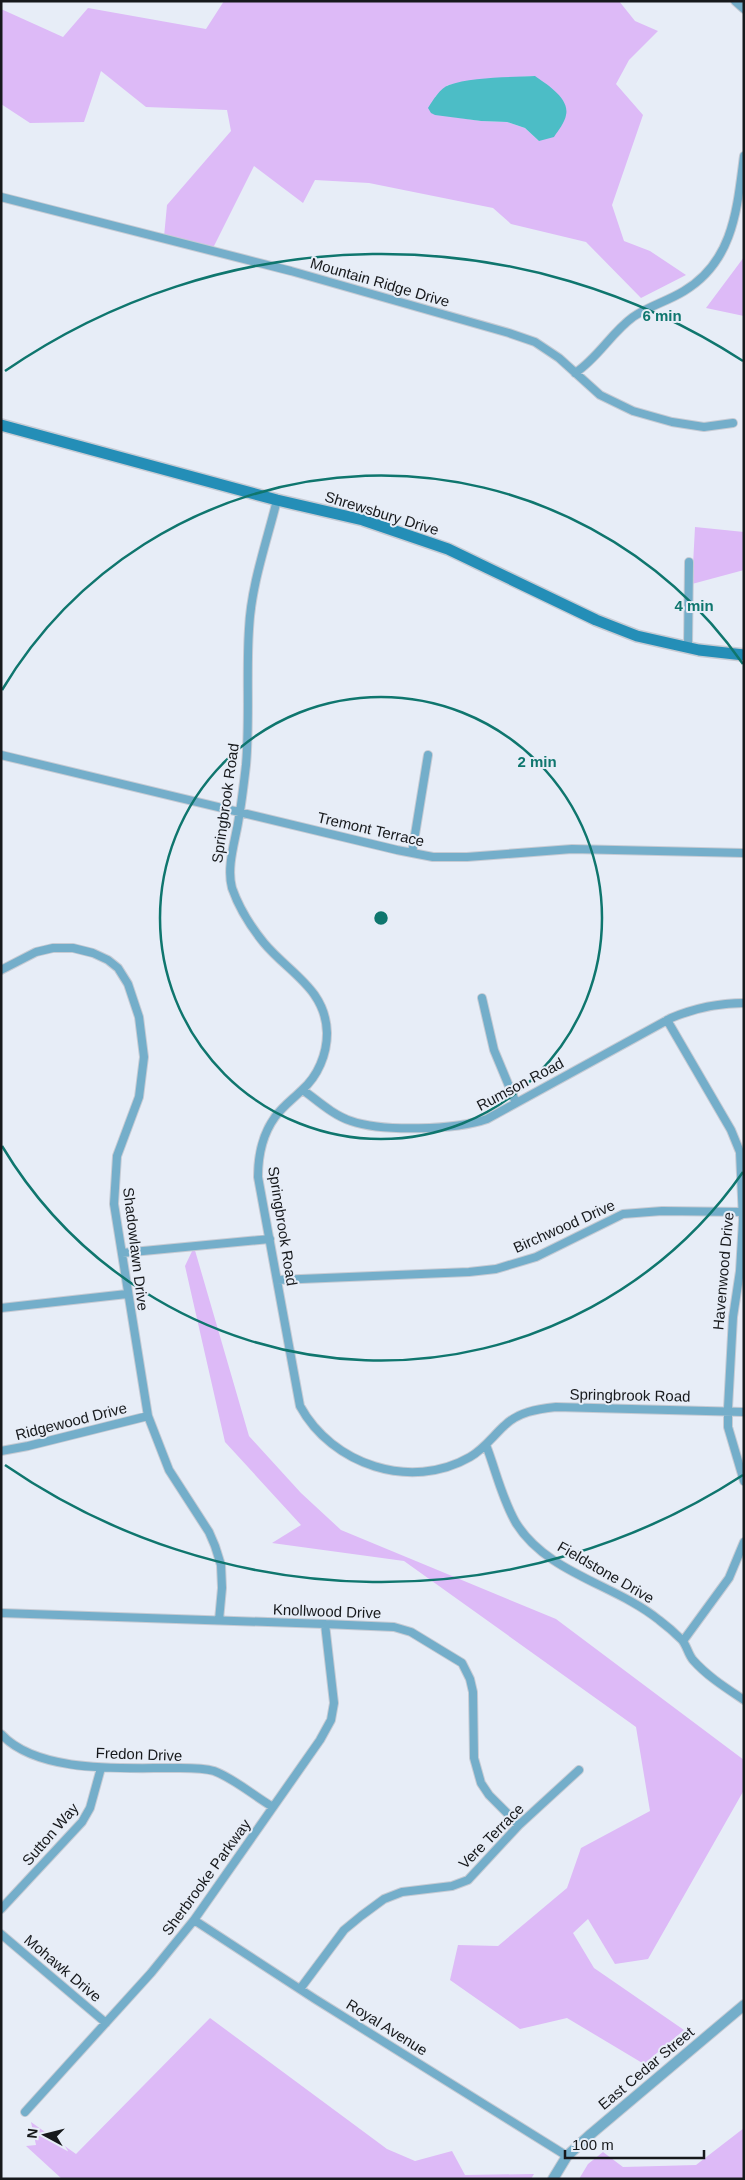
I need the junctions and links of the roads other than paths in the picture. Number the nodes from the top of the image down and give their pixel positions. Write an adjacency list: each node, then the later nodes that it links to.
1 (735, 1): 2 (street)
2 (744, 9)
3 (744, 156): 5 (street)
4 (1, 197): 5 (street, Mountain Ridge Drive)
5 (575, 373): 6 (street, Mountain Ridge Drive)
6 (733, 423)
7 (1, 425): 8 (main road, Shrewsbury Drive)
8 (278, 500): 10 (main road, Shrewsbury Drive); 14 (street, Springbrook Road)
9 (689, 562): 10 (street)
10 (688, 648): 11 (main road, Shrewsbury Drive)
11 (744, 655)
12 (1, 755): 14 (street, Tremont Terrace)
13 (428, 755): 15 (street)
14 (240, 812): 15 (street, Tremont Terrace); 21 (street, Springbrook Road)
15 (412, 853): 16 (street, Tremont Terrace)
16 (744, 854)
17 (1, 970): 25 (street, Shadowlawn Drive)
18 (482, 998): 22 (street)
19 (744, 1003): 20 (street, Rumson Road)
20 (667, 1020): 22 (street, Rumson Road); 23 (street, Havenwood Drive)
21 (303, 1090): 22 (street, Rumson Road); 24 (street, Springbrook Road)
22 (516, 1103)
23 (743, 1212): 26 (street, Birchwood Drive); 29 (street, Havenwood Drive)
24 (270, 1239): 25 (street); 26 (street, Springbrook Road)
25 (122, 1253): 27 (street, Shadowlawn Drive)
26 (277, 1280): 32 (street, Springbrook Road)
27 (127, 1294): 28 (street); 31 (street, Shadowlawn Drive)
28 (1, 1308)
29 (728, 1411): 30 (street, Springbrook Road); 32 (street, Springbrook Road); 34 (street, Havenwood Drive)
30 (744, 1412)
31 (148, 1416): 33 (street, Ridgewood Drive); 37 (street, Shadowlawn Drive)
32 (486, 1445): 39 (street, Fieldstone Drive)
33 (1, 1451)
34 (744, 1481)
35 (744, 1542): 39 (street)
36 (1, 1613): 37 (street, Knollwood Drive)
37 (219, 1620): 38 (street, Knollwood Drive)
38 (325, 1624): 44 (street, Sherbrooke Parkway); 45 (street, Knollwood Drive)
39 (683, 1641): 40 (street, Fieldstone Drive)
40 (744, 1700)
41 (1, 1734): 42 (street, Fredon Drive)
42 (101, 1768): 44 (street, Fredon Drive); 46 (street, Sutton Way)
43 (579, 1770): 45 (street, Vere Terrace)
44 (273, 1808): 47 (street, Sherbrooke Parkway)
45 (519, 1825): 49 (street, Vere Terrace)
46 (1, 1908)
47 (194, 1920): 49 (street, Royal Avenue); 51 (street, Sherbrooke Parkway)
48 (1, 1934): 51 (street, Mohawk Drive)
49 (300, 1989): 53 (street, Royal Avenue)
50 (744, 2005): 53 (street, East Cedar Street)
51 (106, 2023): 52 (street, Sherbrooke Parkway)
52 (25, 2112)
53 (567, 2156): 54 (street, East Cedar Street)
54 (553, 2179)

